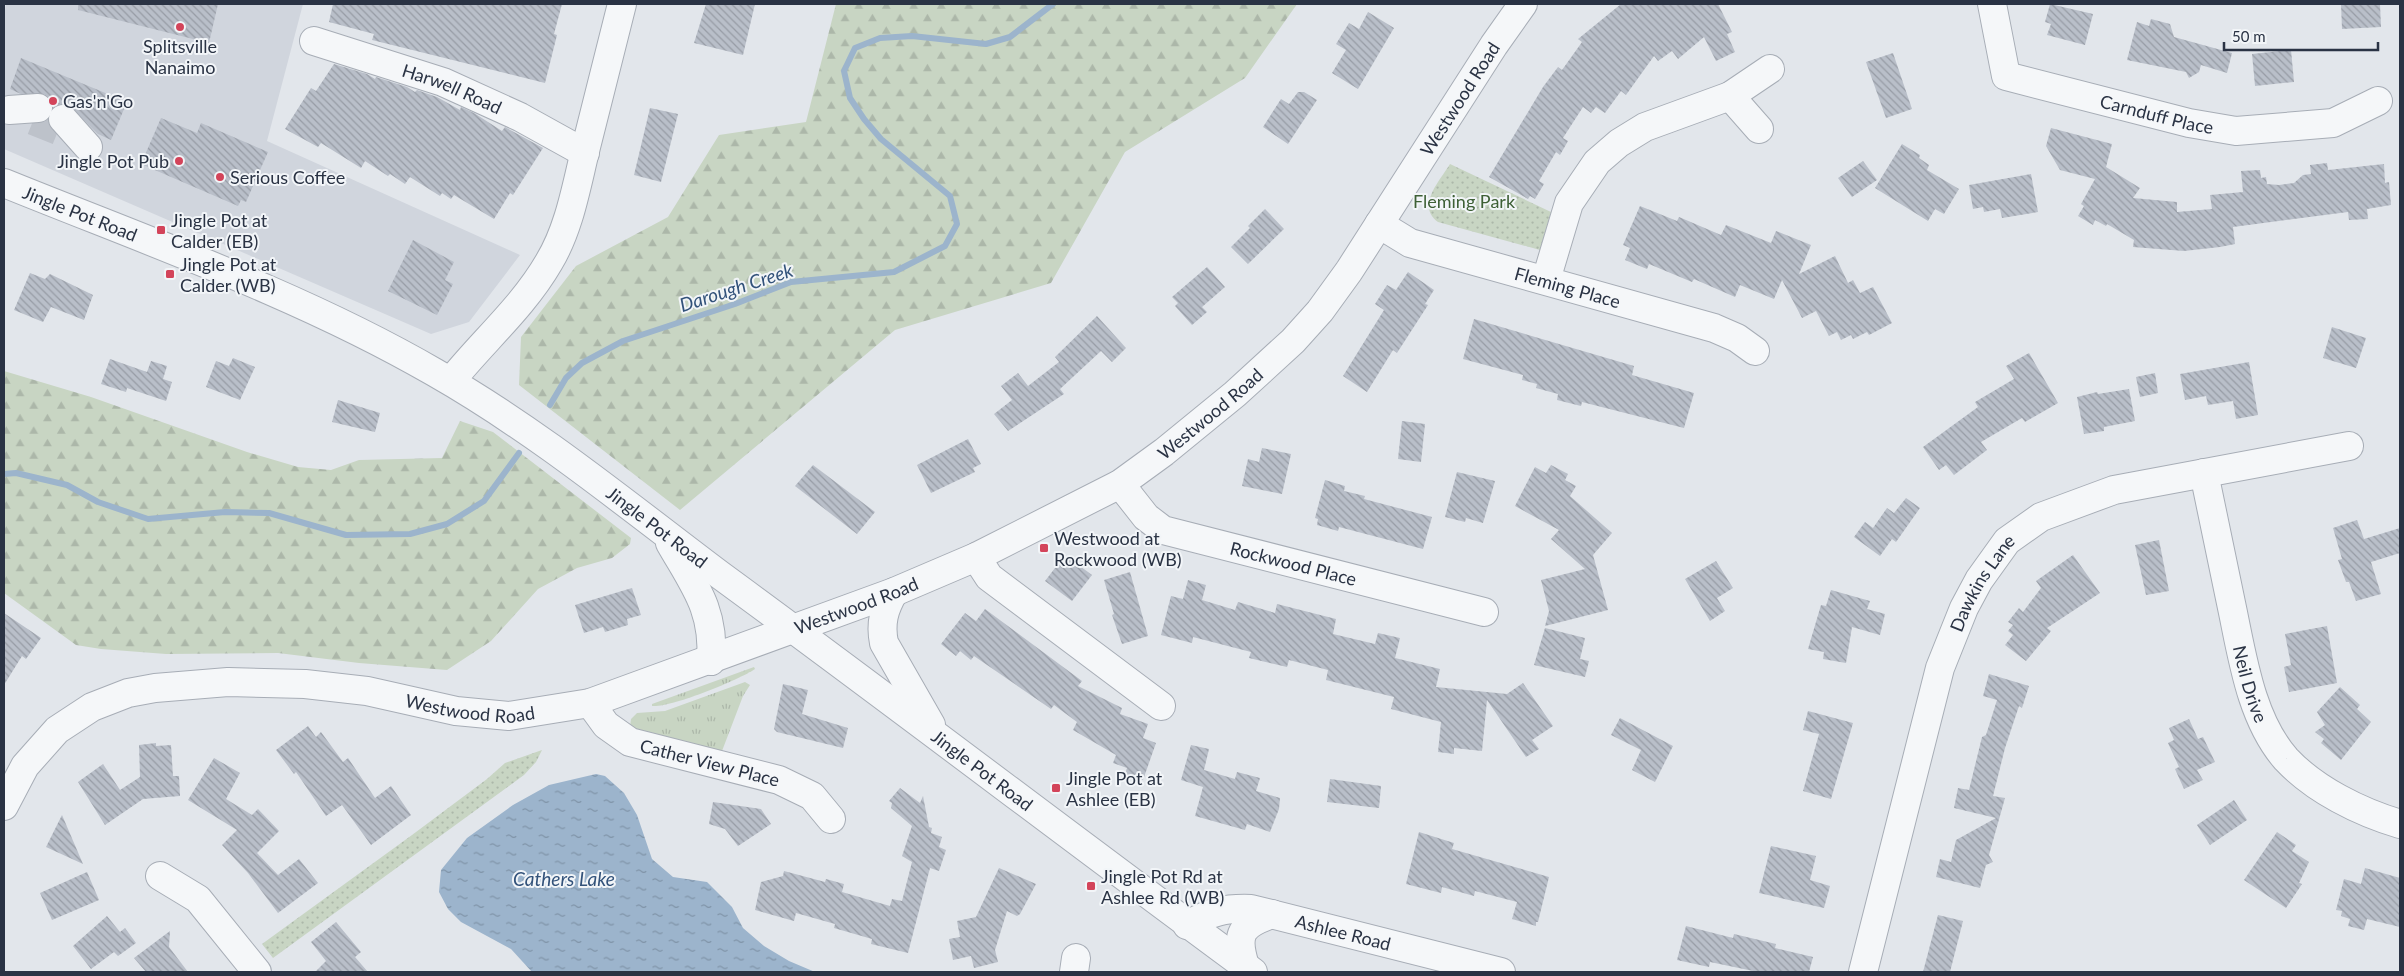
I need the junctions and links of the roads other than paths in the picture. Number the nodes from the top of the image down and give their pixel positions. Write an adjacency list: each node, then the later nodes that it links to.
1 (622, 4): 9 (street)
2 (1523, 4): 11 (street, Westwood Road)
3 (1992, 4): 7 (street, Carnduff Place)
4 (314, 40): 9 (street, Harwell Road)
5 (1770, 69): 6 (street)
6 (1730, 96): 8 (street); 12 (street)
7 (2378, 101)
8 (1759, 129)
9 (585, 153): 14 (street)
10 (4, 183): 14 (street, Jingle Pot Road)
11 (1379, 224): 12 (street, Fleming Place); 17 (street, Westwood Road)
12 (1546, 280): 13 (street, Fleming Place)
13 (1755, 351)
14 (451, 381): 18 (street, Jingle Pot Road)
15 (2349, 446): 16 (street, Dawkins Lane)
16 (2204, 473): 29 (street, Neil Drive); 36 (street, Dawkins Lane)
17 (1120, 484): 19 (street, Westwood Road); 21 (street, Rockwood Place)
18 (664, 533): 22 (street, Jingle Pot Road); 23 (street)
19 (976, 557): 20 (street, Westwood Road); 25 (street)
20 (894, 592): 22 (street, Westwood Road); 26 (street)
21 (1484, 612)
22 (795, 629): 23 (street, Westwood Road); 26 (street, Jingle Pot Road)
23 (711, 661): 24 (street, Westwood Road)
24 (590, 703): 27 (street, Westwood Road); 28 (street, Cather View Place)
25 (1161, 706)
26 (937, 735): 32 (street, Jingle Pot Road)
27 (4, 806)
28 (831, 819)
29 (2400, 824)
30 (160, 876): 34 (street)
31 (1272, 914): 32 (street, Ashlee Road); 33 (street); 35 (street, Ashlee Road)
32 (1187, 925): 33 (street, Jingle Pot Road)
33 (1249, 969)
34 (257, 972)
35 (1501, 972)
36 (1863, 972)

